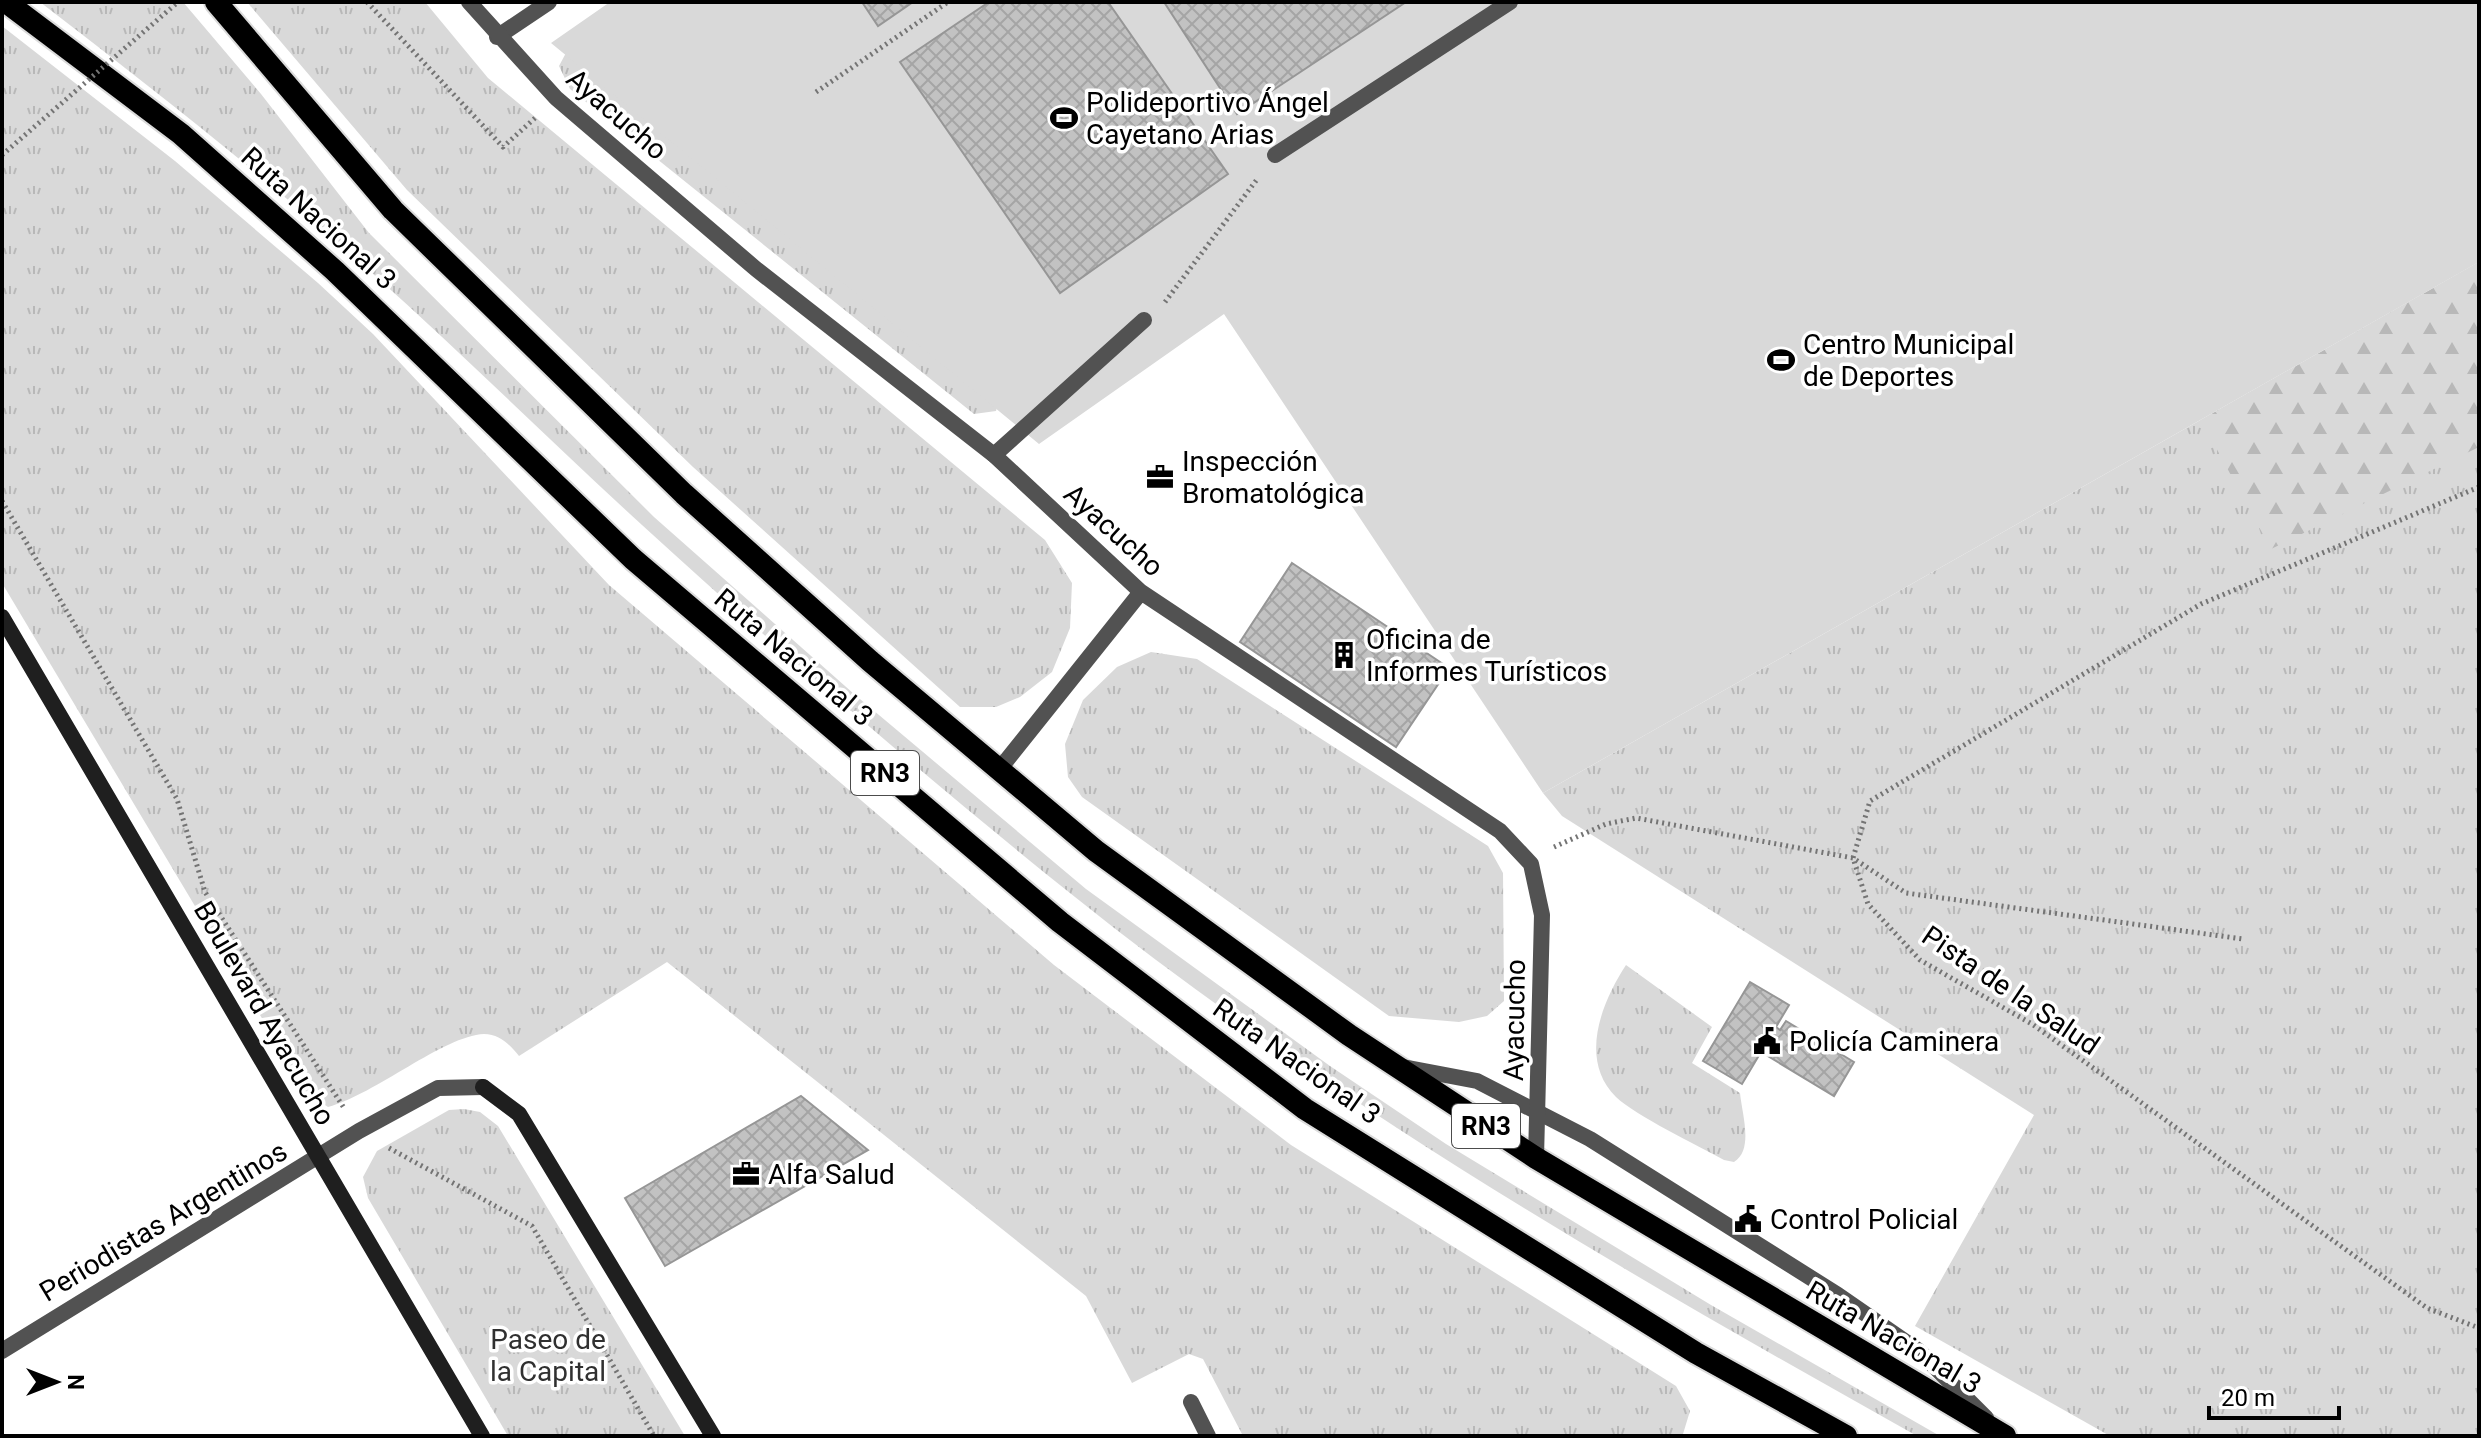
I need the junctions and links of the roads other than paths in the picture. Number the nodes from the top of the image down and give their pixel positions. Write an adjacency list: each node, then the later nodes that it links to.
1 (6, 2): 23 (highway, Ruta Nacional 3 / RN3)
2 (216, 2): 12 (highway, Ruta Nacional 3 / RN3)
3 (469, 2): 6 (street, Ayacucho)
4 (549, 2): 6 (street)
5 (1510, 2): 7 (street)
6 (497, 37): 9 (street, Ayacucho)
7 (1275, 155)
8 (1144, 320): 9 (street)
9 (994, 455): 10 (street, Ayacucho)
10 (1141, 592): 12 (street); 15 (street, Ayacucho)
11 (2, 617): 16 (main road, Boulevard Ayacucho)
12 (998, 771): 13 (highway, Ruta Nacional 3 / RN3)
13 (1395, 1066): 15 (street); 17 (highway, Ruta Nacional 3 / RN3)
14 (483, 1087): 16 (street, Periodistas Argentinos); 21 (main road)
15 (1537, 1112): 17 (street, Ayacucho); 24 (street)
16 (319, 1156): 18 (street, Periodistas Argentinos); 20 (main road, Boulevard Ayacucho)
17 (1536, 1158): 24 (highway, Ruta Nacional 3 / RN3)
18 (2, 1351)
19 (1191, 1402): 22 (street)
20 (482, 1436)
21 (713, 1436)
22 (1208, 1436)
23 (1846, 1436)
24 (2004, 1436)

